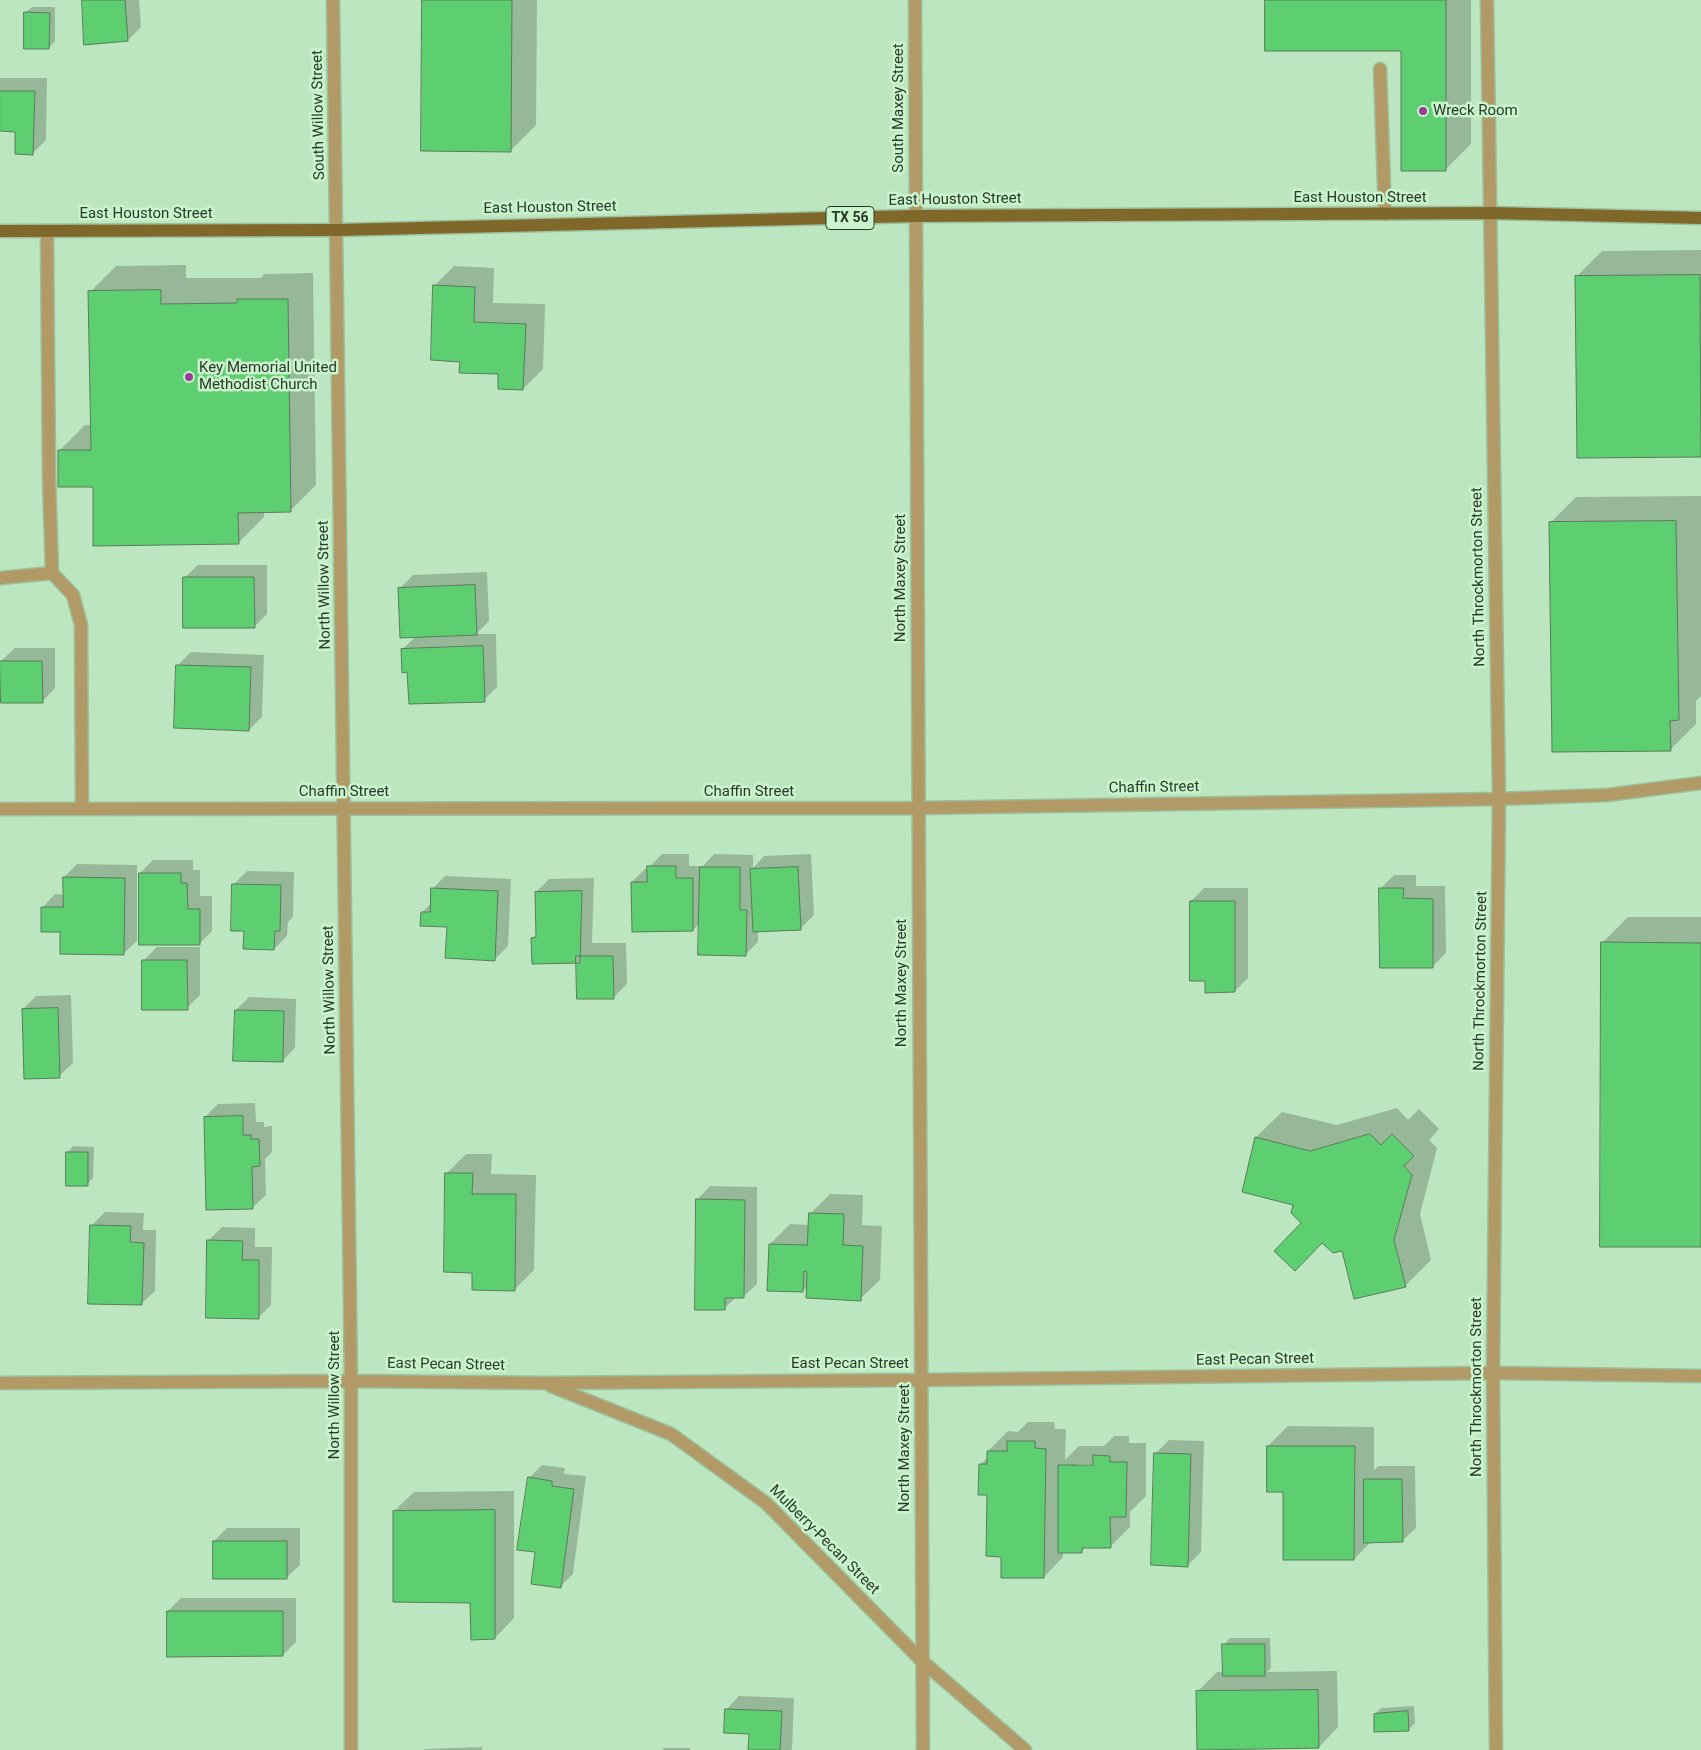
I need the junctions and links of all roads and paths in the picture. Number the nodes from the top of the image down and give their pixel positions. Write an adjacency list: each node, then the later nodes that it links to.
1 (333, 0): 10 (street, South Willow Street)
2 (915, 0): 7 (street, South Maxey Street)
3 (1487, 0): 5 (street, North Throckmorton Street)
4 (1380, 68): 6 (street)
5 (1490, 213): 6 (main road, East Houston Street / TX 56); 8 (main road, East Houston Street / TX 56); 15 (street, North Throckmorton Street)
6 (1385, 214): 7 (main road, East Houston Street / TX 56)
7 (916, 216): 10 (main road, East Houston Street / TX 56); 18 (street, North Maxey Street)
8 (1701, 218)
9 (47, 230): 10 (main road, East Houston Street / TX 56); 11 (main road, East Houston Street / TX 56); 12 (street)
10 (337, 230): 17 (street, North Willow Street)
11 (0, 231)
12 (52, 573): 13 (street); 16 (street)
13 (0, 578)
14 (1701, 783): 15 (street, Chaffin Street)
15 (1499, 799): 18 (street, Chaffin Street); 20 (street, North Throckmorton Street)
16 (82, 808): 17 (street, Chaffin Street); 19 (street, Chaffin Street)
17 (344, 808): 18 (street, Chaffin Street); 23 (street, North Willow Street)
18 (918, 808): 22 (street, North Maxey Street)
19 (0, 809)
20 (1493, 1373): 21 (street, East Pecan Street); 22 (street, East Pecan Street); 30 (street, North Throckmorton Street)
21 (1701, 1376)
22 (921, 1380): 25 (street, East Pecan Street); 26 (street, North Maxey Street)
23 (351, 1381): 24 (street, East Pecan Street); 25 (street, East Pecan Street); 27 (street, North Willow Street)
24 (0, 1383)
25 (544, 1383): 26 (street, Mulberry-Pecan Street)
26 (922, 1661): 28 (street, North Maxey Street); 29 (street, Mulberry-Pecan Street)
27 (351, 1750)
28 (923, 1750)
29 (1025, 1750)
30 (1496, 1750)

